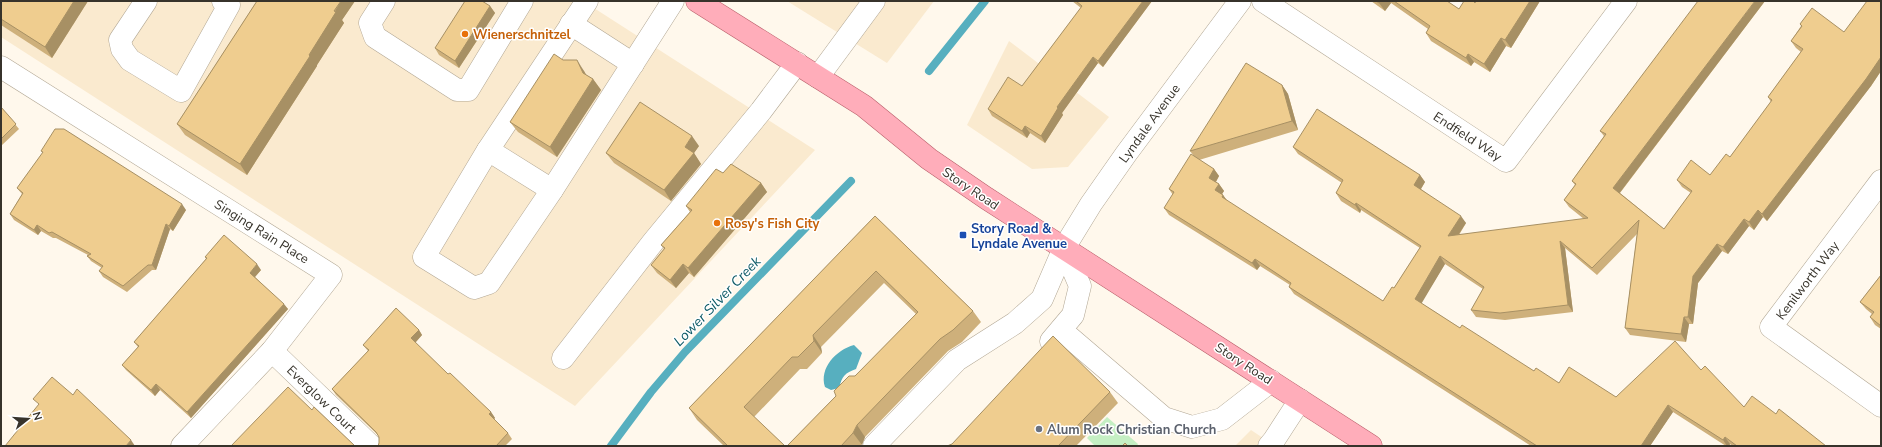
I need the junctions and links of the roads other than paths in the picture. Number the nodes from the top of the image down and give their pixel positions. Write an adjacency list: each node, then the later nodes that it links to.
1 (146, 1): 2 (street)
2 (223, 1)
3 (384, 1): 4 (street)
4 (522, 1)
5 (587, 1): 12 (street)
6 (673, 1): 14 (street)
7 (697, 1): 13 (main road, Story Road)
8 (874, 1): 16 (street)
9 (1240, 1): 20 (street, Lyndale Avenue)
10 (1263, 1): 11 (street, Endfield Way)
11 (1626, 1)
12 (571, 24): 14 (street); 17 (street)
13 (797, 63): 16 (main road, Story Road); 23 (street)
14 (633, 64): 19 (street)
15 (1, 67): 22 (street, Singing Rain Place)
16 (818, 77): 20 (main road, Story Road)
17 (488, 150): 19 (street); 19 (street)
18 (1881, 181): 27 (street, Kenilworth Way)
19 (552, 190)
20 (1064, 248): 21 (street); 25 (main road, Story Road); 30 (street, Lyndale Avenue)
21 (1061, 330): 24 (street); 25 (street)
22 (272, 352): 28 (street, Singing Rain Place); 29 (street, Everglow Court)
23 (563, 358)
24 (1035, 358)
25 (1271, 381): 26 (main road, Story Road)
26 (1300, 400): 31 (street); 32 (main road, Story Road)
27 (1881, 406)
28 (182, 446)
29 (371, 446)
30 (874, 446)
31 (1269, 446)
32 (1371, 446)

